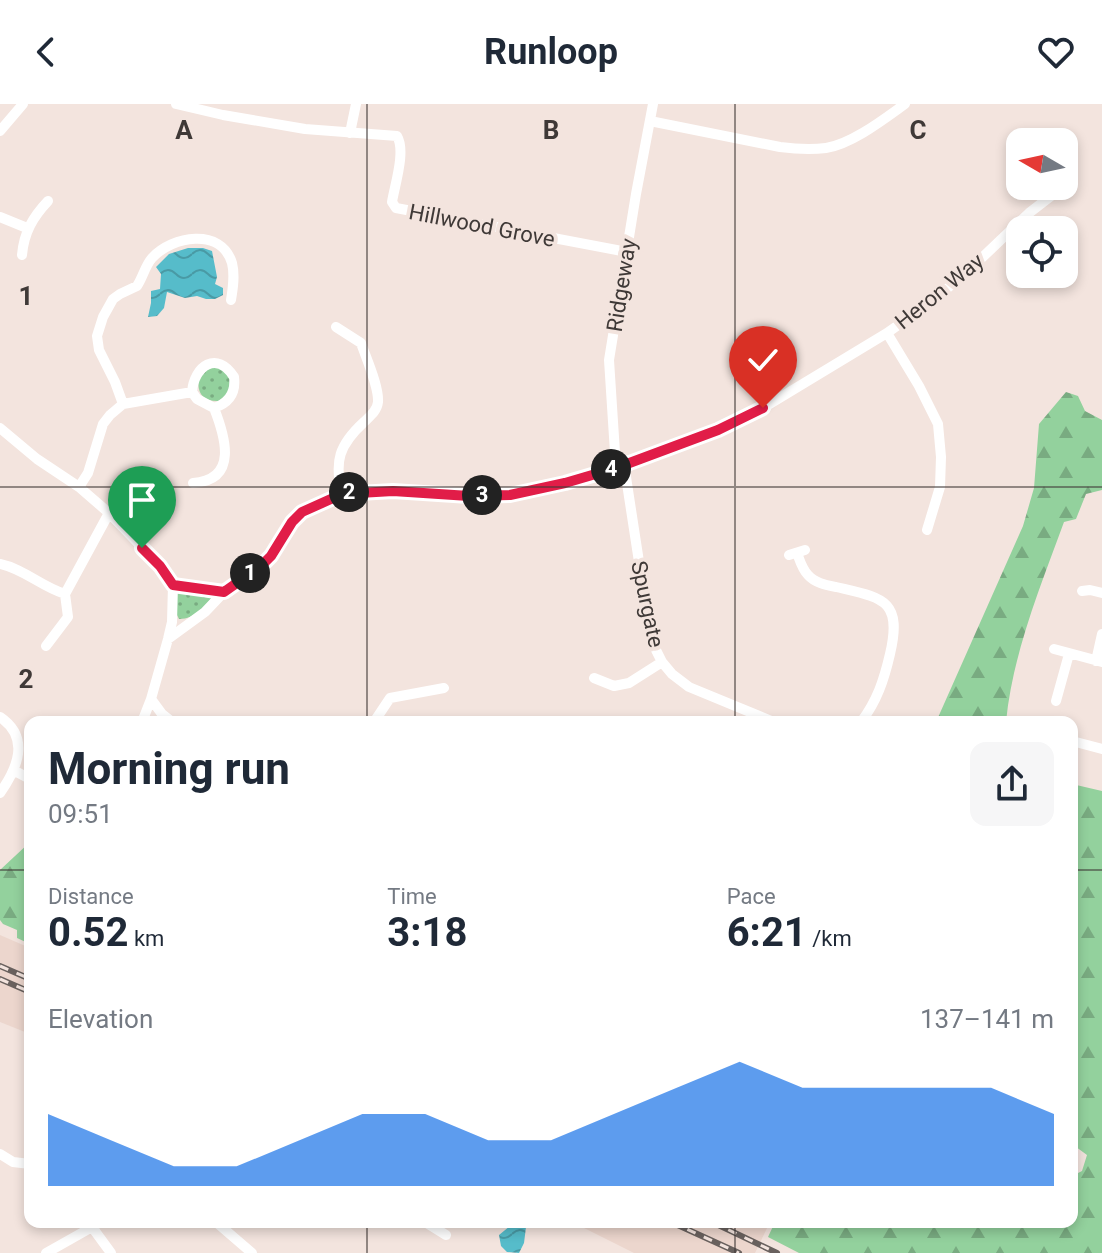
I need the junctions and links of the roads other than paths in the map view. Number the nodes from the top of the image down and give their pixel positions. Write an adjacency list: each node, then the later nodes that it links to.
1 (23, 104): 7 (street)
2 (176, 104): 8 (street, Hillwood Grove)
3 (356, 104): 8 (street)
4 (653, 104): 6 (street, Ridgeway)
5 (905, 104): 6 (street)
6 (650, 121): 13 (street, Ridgeway)
7 (0, 131)
8 (350, 133): 13 (street, Hillwood Grove)
9 (1046, 200): 17 (street, Heron Way)
10 (48, 201): 12 (street)
11 (0, 217): 12 (street)
12 (27, 228): 14 (street)
13 (627, 252): 22 (street, Ridgeway)
14 (22, 255)
15 (231, 300): 19 (street)
16 (336, 327): 25 (street)
17 (887, 333): 22 (street, Heron Way); 27 (street)
18 (192, 392): 19 (street); 20 (street); 20 (street)
19 (123, 404): 24 (street)
20 (214, 408): 23 (street)
21 (0, 428): 24 (street)
22 (620, 466): 25 (street, Heron Way); 40 (street, Spurgate)
23 (193, 483)
24 (79, 487): 26 (street)
25 (342, 494): 32 (street)
26 (109, 513): 30 (street); 34 (street)
27 (927, 530)
28 (797, 553): 52 (street)
29 (0, 564): 34 (street)
30 (173, 585): 32 (street); 36 (street)
31 (1082, 591): 33 (street)
32 (224, 592): 36 (street)
33 (1102, 593)
34 (65, 594): 37 (street)
35 (1102, 634): 41 (street)
36 (168, 639): 44 (street)
37 (46, 646)
38 (1054, 649): 39 (street)
39 (1069, 654): 41 (street); 45 (street)
40 (662, 662): 42 (street); 51 (street, Spurgate)
41 (1099, 662)
42 (594, 678)
43 (444, 688): 50 (street)
44 (151, 699): 46 (street); 47 (street)
45 (1056, 701)
46 (162, 714): 48 (street); 49 (street)
47 (144, 716)
48 (156, 716)
49 (164, 716)
50 (378, 716)
51 (759, 716)
52 (866, 716)
53 (0, 717): 56 (street)
54 (1078, 743): 55 (street)
55 (1102, 749)
56 (15, 771): 57 (street); 58 (street)
57 (24, 776)
58 (0, 793)
59 (0, 1154): 60 (street)
60 (24, 1163)
61 (92, 1228): 66 (street)
62 (98, 1228): 67 (street)
63 (223, 1228): 68 (street)
64 (435, 1228): 65 (street)
65 (446, 1235)
66 (46, 1253)
67 (111, 1253)
68 (252, 1253)

